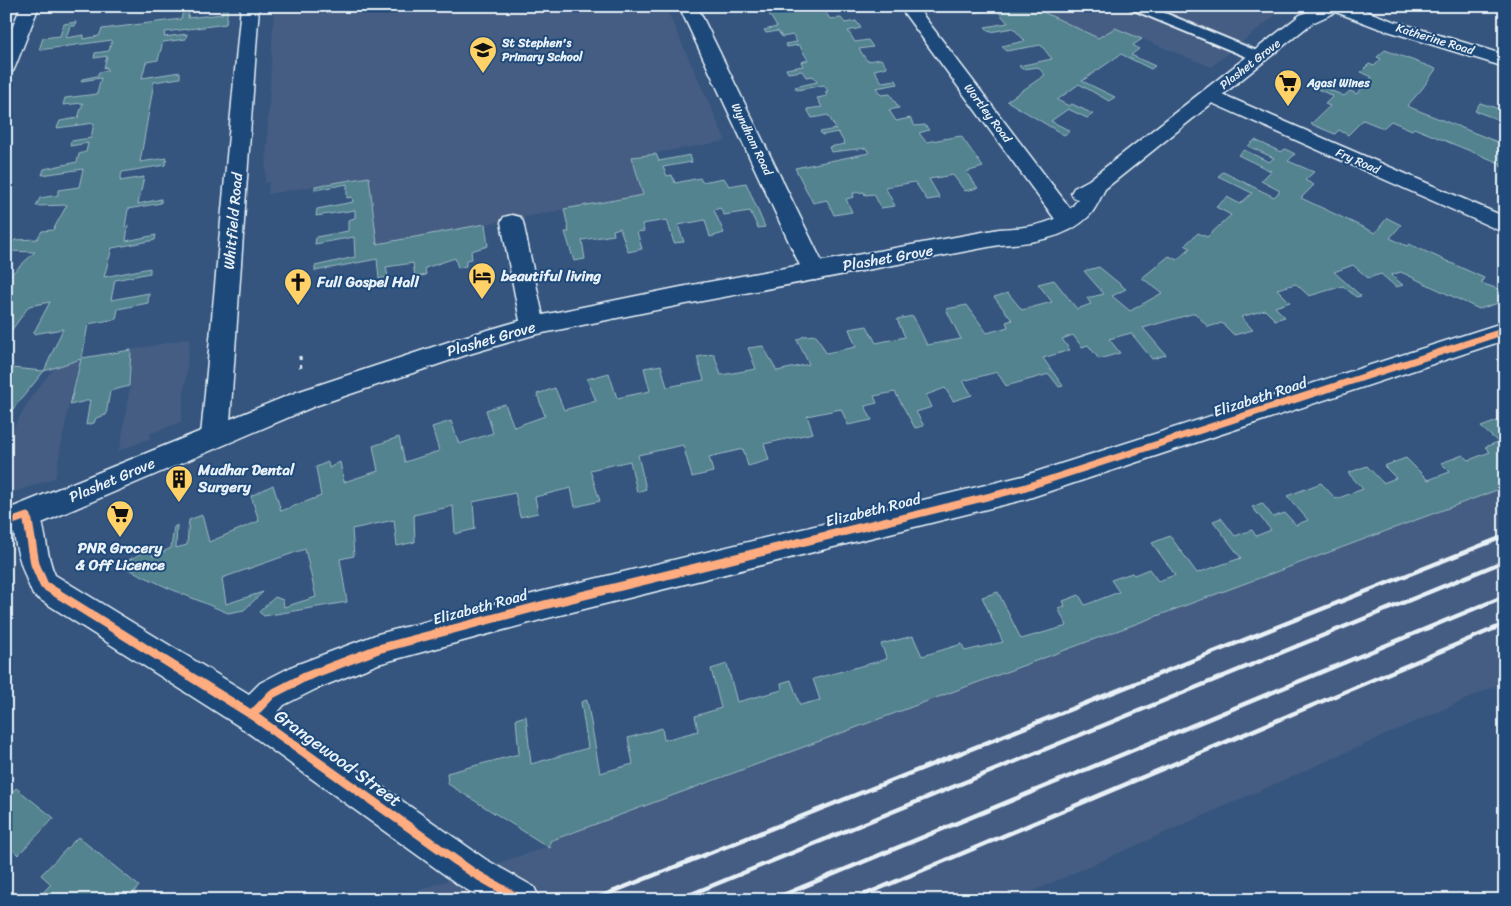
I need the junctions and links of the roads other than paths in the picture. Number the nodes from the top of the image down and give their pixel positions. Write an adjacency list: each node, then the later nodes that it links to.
1 (30, 6): 9 (street)
2 (250, 6): 17 (street, Whitfield Road)
3 (688, 6): 14 (street, Wyndham Road)
4 (907, 6): 11 (street, Wortley Road)
5 (1136, 6): 7 (lane)
6 (1336, 6): 7 (street, Plashet Grove); 8 (street, Katherine Road)
7 (1259, 57): 10 (street, Plashet Grove)
8 (1505, 61)
9 (6, 67)
10 (1210, 95): 11 (street, Plashet Grove); 13 (street, Fry Road)
11 (1063, 213): 14 (street, Plashet Grove)
12 (512, 222): 15 (street)
13 (1505, 226)
14 (815, 272): 15 (street, Plashet Grove)
15 (533, 326): 17 (street, Plashet Grove)
16 (1505, 331): 19 (street, Elizabeth Road)
17 (216, 436): 18 (street, Plashet Grove)
18 (16, 519): 19 (street, Grangewood Street)
19 (252, 715): 20 (street, Grangewood Street)
20 (521, 900)

